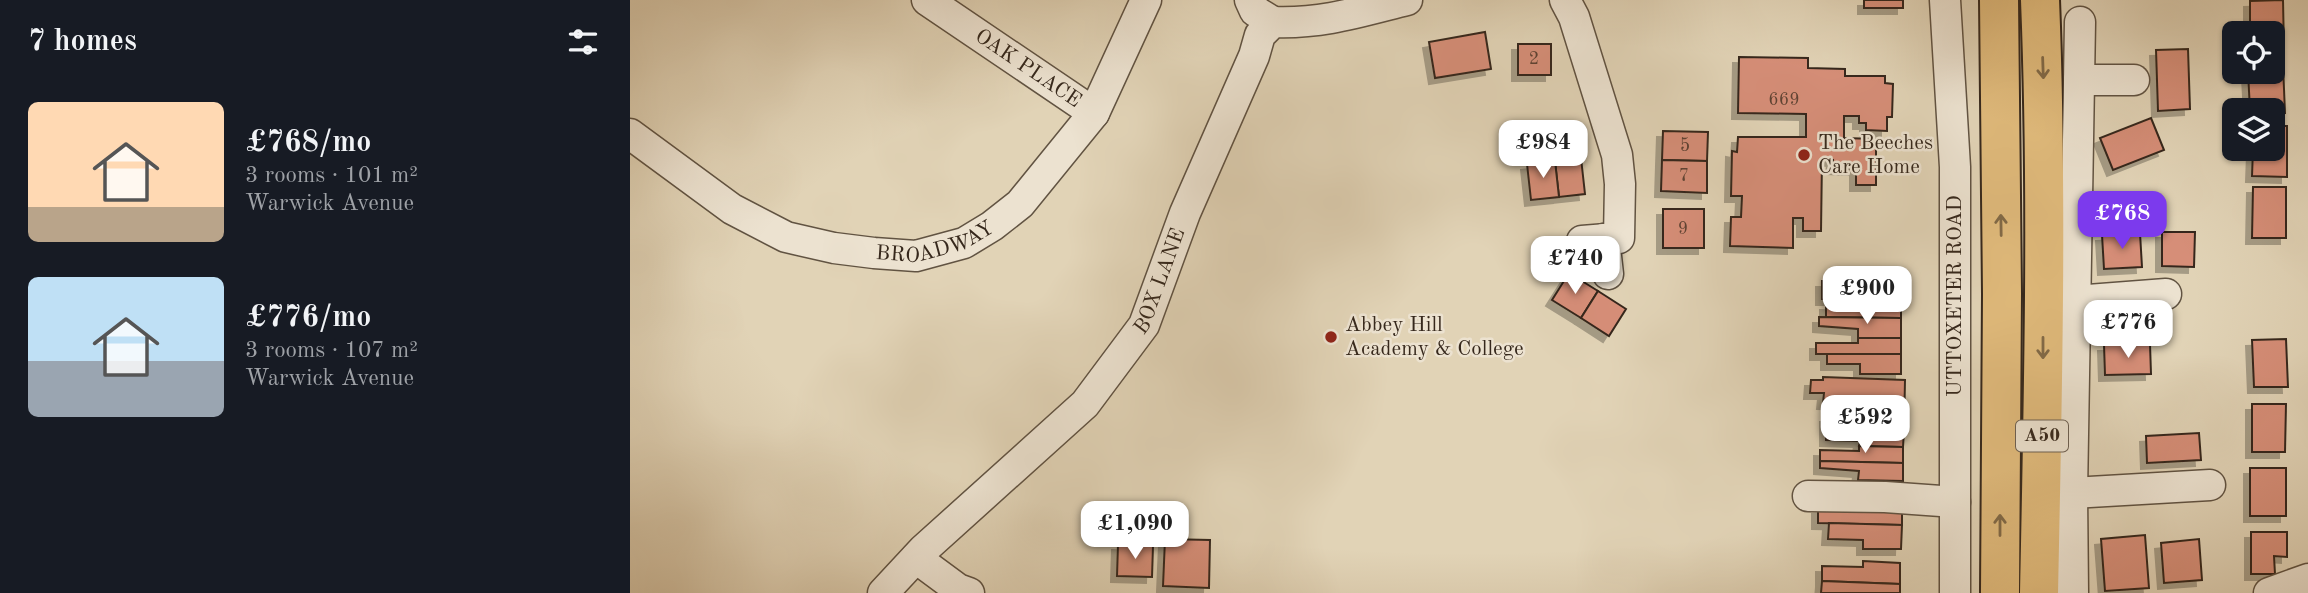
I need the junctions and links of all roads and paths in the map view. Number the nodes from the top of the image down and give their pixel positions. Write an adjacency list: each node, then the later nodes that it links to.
1 (927, 0): 13 (street, OAK PLACE)
2 (1146, 0): 13 (street, BROADWAY)
3 (1250, 0): 9 (street)
4 (1407, 0): 9 (street)
5 (1565, 0): 15 (street)
6 (1945, 0): 21 (street, UTTOXETER ROAD)
7 (2040, 0): 28 (highway, A50, one-way to 28)
8 (1998, 4): 27 (highway, A50, one-way to 8)
9 (1273, 22): 22 (street, BOX LANE)
10 (2080, 22): 11 (street)
11 (2079, 80): 12 (street); 17 (street)
12 (2134, 80)
13 (1094, 113): 14 (street, BROADWAY)
14 (630, 134)
15 (1608, 274)
16 (2166, 294): 17 (street)
17 (2075, 301): 19 (street)
18 (2210, 485): 19 (street)
19 (2072, 493): 29 (street)
20 (1808, 496): 21 (street)
21 (1955, 502): 26 (street, UTTOXETER ROAD)
22 (916, 558): 24 (street, BOX LANE); 25 (street)
23 (2308, 579): 30 (street)
24 (883, 593)
25 (969, 593)
26 (1955, 593)
27 (2000, 593)
28 (2039, 593)
29 (2073, 593)
30 (2269, 593)

